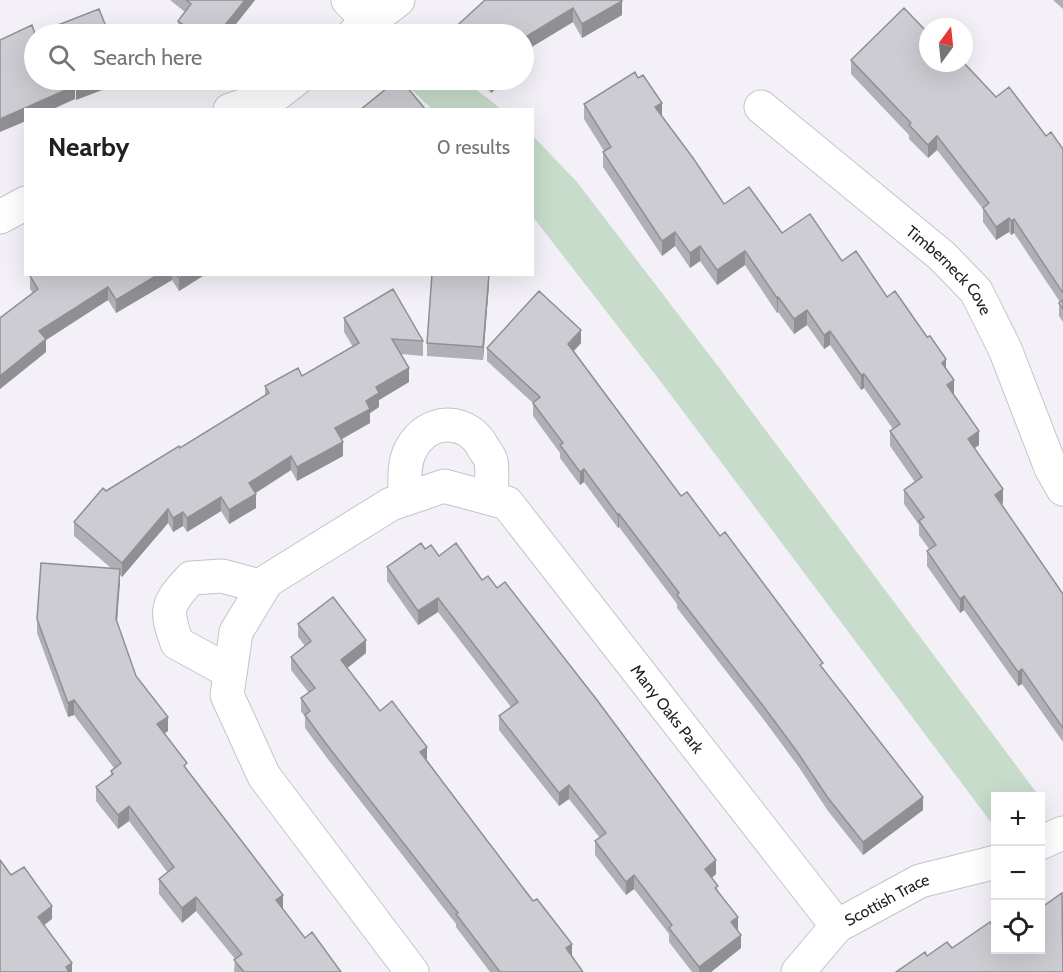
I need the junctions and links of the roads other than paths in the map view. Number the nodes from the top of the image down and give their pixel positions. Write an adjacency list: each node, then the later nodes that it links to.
1 (398, 0): 2 (street)
2 (357, 19)
3 (282, 90): 5 (street)
4 (761, 107): 8 (street, Timberneck Cove)
5 (236, 108)
6 (24, 204): 7 (street)
7 (0, 217)
8 (1063, 489)
9 (491, 498): 10 (street, Many Oaks Park); 10 (street); 16 (street, Many Oaks Park)
10 (405, 499): 11 (street, Many Oaks Park)
11 (262, 587): 12 (street, Many Oaks Park); 12 (street)
12 (230, 672): 17 (street, Many Oaks Park)
13 (1063, 833): 14 (street)
14 (1045, 841)
15 (991, 863): 16 (street, Scottish Trace)
16 (837, 926): 18 (street, Scottish Trace)
17 (412, 972)
18 (798, 972)

